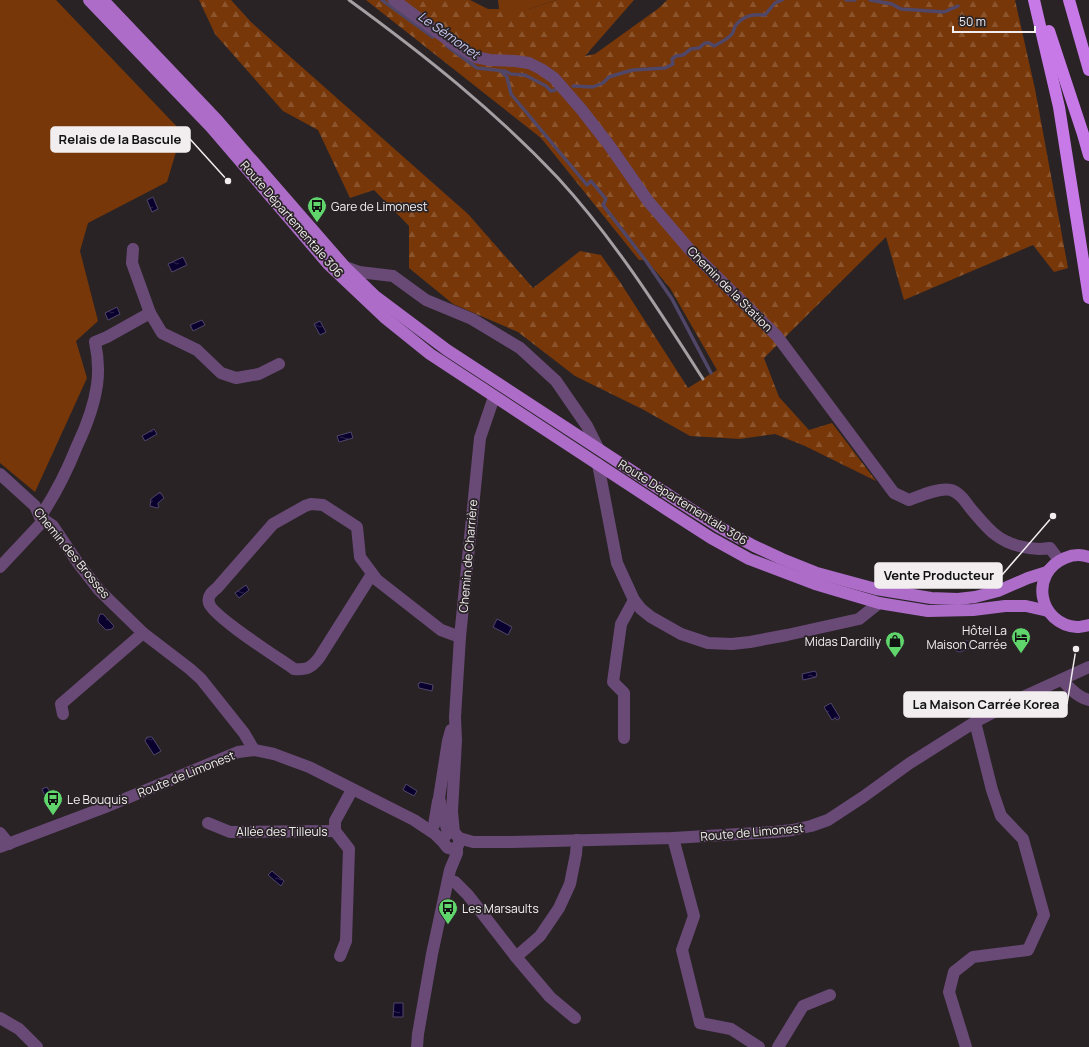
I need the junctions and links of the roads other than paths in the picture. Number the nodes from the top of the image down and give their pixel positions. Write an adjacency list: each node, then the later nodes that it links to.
1 (89, 0): 14 (main road, Route Départementale 306)
2 (102, 0): 10 (main road, Route Départementale 306)
3 (394, 0): 20 (street, Chemin de la Station)
4 (1034, 0): 11 (highway)
5 (1038, 0): 8 (highway)
6 (1069, 0): 7 (highway)
7 (1089, 70)
8 (1089, 155)
9 (133, 249): 12 (street)
10 (345, 268): 15 (main road, Route Départementale 306); 15 (street, Route Départementale 306)
11 (1089, 298)
12 (150, 313): 13 (street); 18 (street)
13 (279, 364)
14 (494, 397): 16 (main road, Route Départementale 306); 29 (street, Chemin de Charrière)
15 (598, 448): 22 (main road, Route Départementale 306)
16 (598, 464): 24 (street, Route Départementale 306); 25 (main road, Route Départementale 306)
17 (0, 474): 18 (street, Chemin des Brosses)
18 (42, 519): 21 (street); 28 (street, Chemin des Brosses)
19 (1089, 557): 20 (main road)
20 (1059, 560): 22 (main road)
21 (0, 567)
22 (1047, 572): 26 (main road)
23 (372, 574): 23 (street); 29 (street)
24 (634, 600): 25 (street, Route Départementale 306); 36 (street)
25 (879, 603): 26 (main road, Route Départementale 306)
26 (1048, 611): 27 (main road)
27 (1089, 625)
28 (143, 633): 33 (street); 37 (street, Chemin des Brosses)
29 (460, 638): 34 (street, Chemin de Charrière)
30 (1089, 667): 31 (street, Route de Limonest)
31 (1062, 680): 32 (street); 35 (street, Route de Limonest)
32 (1089, 700)
33 (63, 714)
34 (455, 717): 39 (street, Chemin de Charrière); 46 (street, Chemin de Charrière)
35 (976, 722): 45 (street, Route de Limonest); 59 (street)
36 (624, 738)
37 (254, 750): 38 (street, Route de Limonest); 48 (street, Route de Limonest)
38 (352, 790): 40 (street, Route de Limonest); 43 (street, Allée des Tilleuls)
39 (439, 798): 42 (street, Chemin de Charrière); 46 (street, Chemin de Charrière)
40 (414, 820): 42 (street, Route de Limonest); 46 (street, Route de Limonest)
41 (208, 823): 43 (street, Allée des Tilleuls)
42 (434, 825): 46 (street, Route de Limonest)
43 (334, 831): 50 (street, Allée des Tilleuls)
44 (0, 833): 48 (street)
45 (674, 838): 47 (street, Route de Limonest); 57 (street)
46 (452, 840): 47 (street, Route de Limonest); 49 (street, Chemin de Charrière)
47 (577, 840): 51 (street)
48 (5, 845)
49 (449, 875): 51 (street); 56 (street, Chemin de Charrière)
50 (340, 956)
51 (516, 958): 54 (street)
52 (830, 995): 58 (street)
53 (0, 1018): 55 (street)
54 (575, 1018)
55 (37, 1047)
56 (417, 1047)
57 (759, 1047)
58 (778, 1047)
59 (966, 1047)

